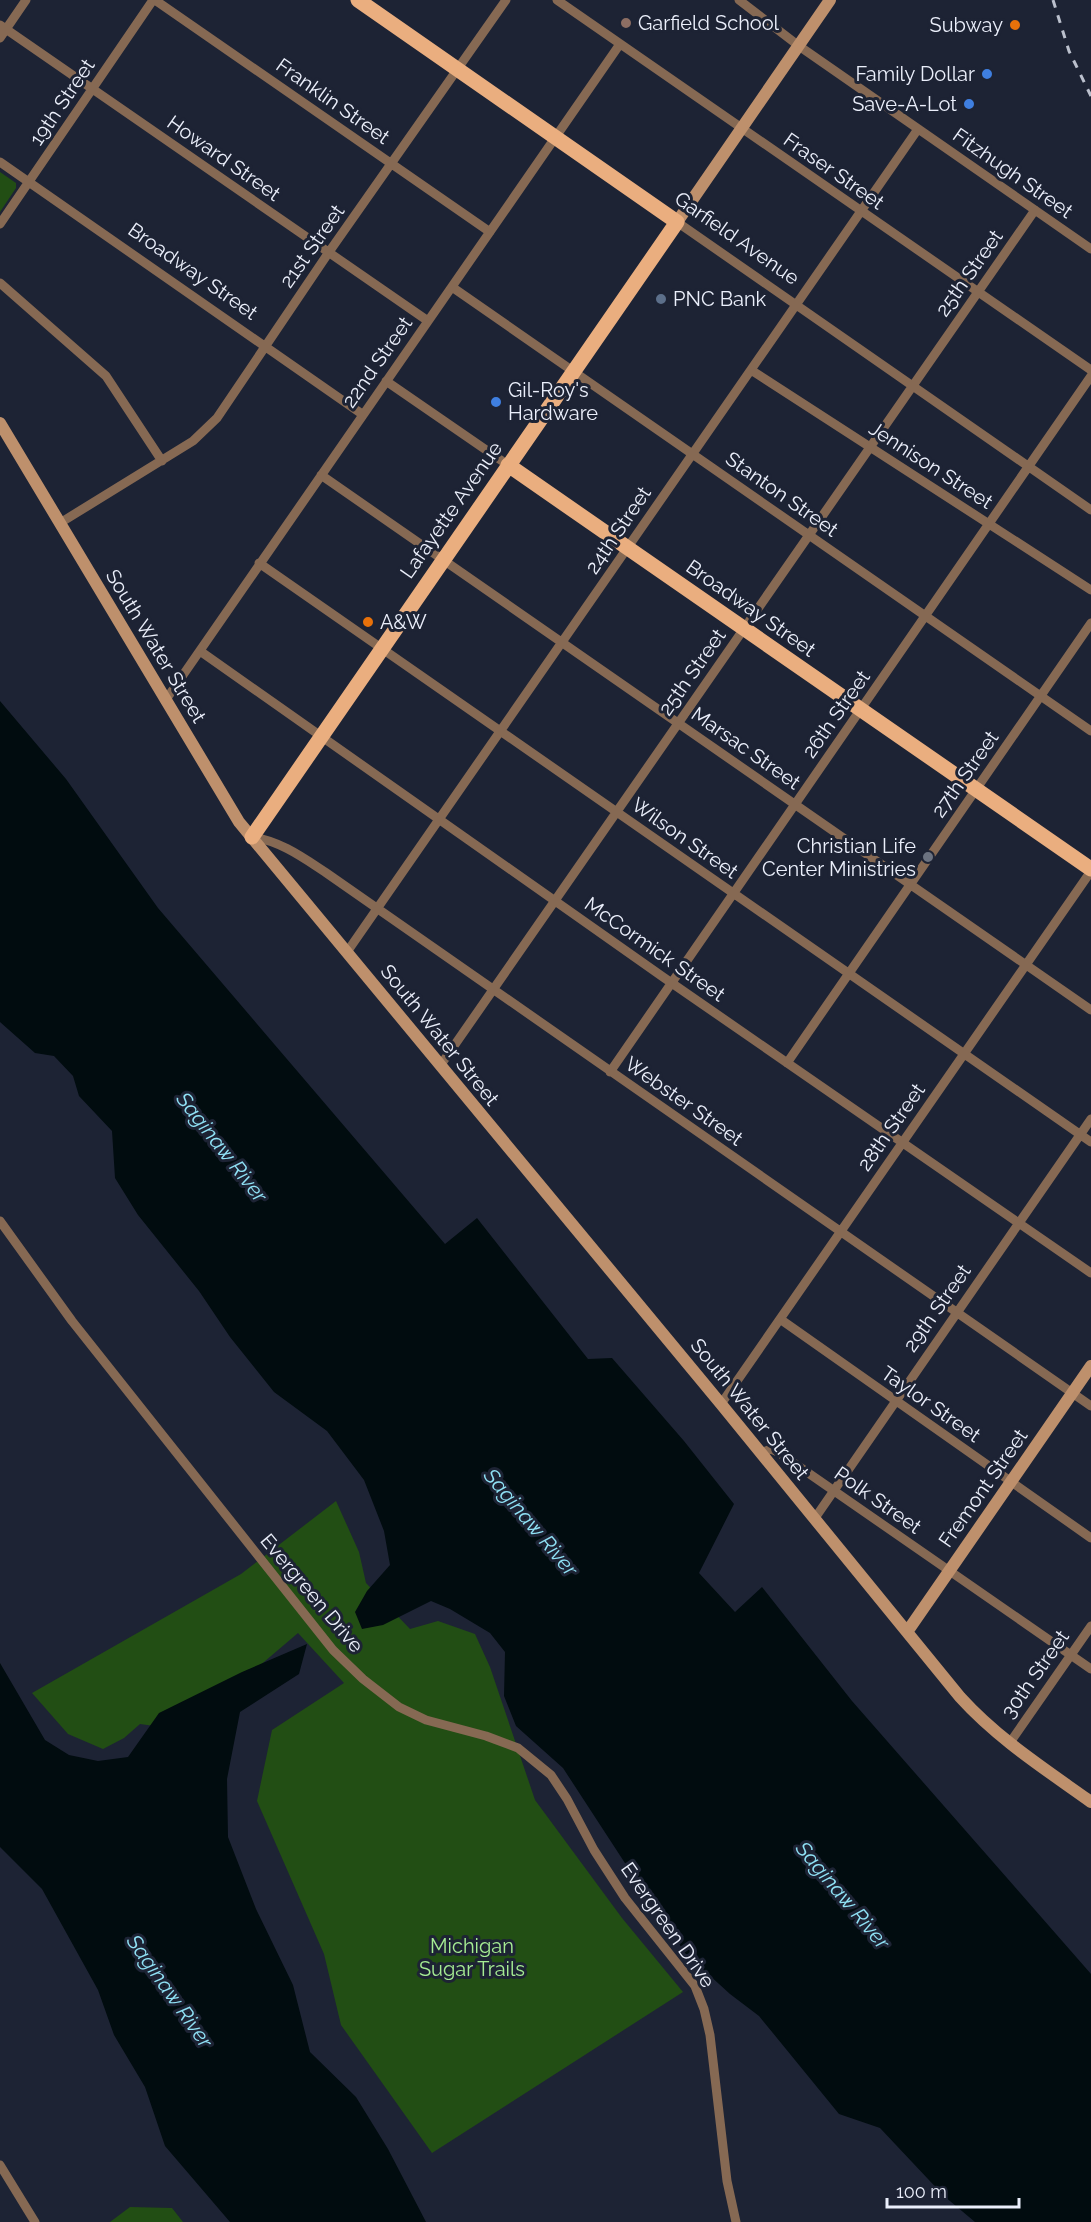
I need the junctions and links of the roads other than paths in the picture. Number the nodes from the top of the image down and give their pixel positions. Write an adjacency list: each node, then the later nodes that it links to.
1 (26, 0): 8 (street)
2 (154, 0): 13 (street, 19th Street); 18 (street, Franklin Street)
3 (358, 0): 12 (main road, Garfield Avenue)
4 (506, 0): 12 (street, 21st Street)
5 (556, 0): 10 (street, Fraser Street)
6 (739, 0): 11 (street, Fitzhugh Street)
7 (830, 0): 11 (street, Lafayette Avenue)
8 (3, 27): 9 (street); 13 (street, Howard Street)
9 (0, 38)
10 (620, 44): 14 (street, Fraser Street); 16 (street, 22nd Street)
11 (799, 46): 14 (street, Lafayette Avenue); 15 (street, Fitzhugh Street)
12 (458, 70): 16 (main road, Garfield Avenue); 18 (street, 21st Street)
13 (93, 89): 19 (street, 19th Street); 26 (street, Howard Street)
14 (741, 128): 21 (street, Fraser Street); 22 (street, Lafayette Avenue)
15 (918, 129): 20 (street, Fitzhugh Street); 21 (street, 24th Street)
16 (555, 138): 22 (main road, Garfield Avenue); 24 (street, 22nd Street)
17 (0, 162): 19 (street, Broadway Street)
18 (392, 164): 24 (street, Franklin Street); 26 (street, 21st Street)
19 (29, 182): 23 (street, 19th Street); 32 (street, Broadway Street)
20 (1035, 210): 25 (street, Fitzhugh Street); 29 (street, 25th Street)
21 (861, 212): 29 (street, Fraser Street); 30 (street, 24th Street)
22 (677, 222): 30 (street, Garfield Avenue); 35 (main road, Lafayette Avenue)
23 (0, 224)
24 (489, 232): 28 (street, 22nd Street)
25 (1091, 249)
26 (329, 252): 31 (street, Howard Street); 32 (street, 21st Street)
27 (0, 283): 43 (street)
28 (452, 287): 31 (street, 22nd Street); 35 (street, Stanton Street)
29 (977, 292): 34 (street, Fraser Street); 38 (street, 25th Street)
30 (795, 305): 33 (street, 24th Street); 38 (street, Garfield Avenue)
31 (428, 321): 37 (street, 22nd Street)
32 (264, 347): 39 (street, Broadway Street); 43 (street, 21st Street)
33 (752, 370): 41 (street, Jennison Street); 42 (street, 24th Street)
34 (1091, 370)
35 (573, 371): 42 (street, Stanton Street); 44 (main road, Lafayette Avenue)
36 (1091, 376): 45 (street, 26th Street)
37 (386, 381): 39 (street, 22nd Street); 44 (street, Broadway Street)
38 (913, 385): 41 (street, 25th Street); 45 (street, Garfield Avenue)
39 (362, 414): 46 (street, 22nd Street)
40 (0, 423): 48 (street, South Water Street)
41 (870, 446): 49 (street, Jennison Street); 50 (street, 25th Street)
42 (693, 454): 50 (street, Stanton Street); 51 (street, 24th Street)
43 (162, 461): 48 (street, 21st Street)
44 (508, 465): 51 (main road, Broadway Street); 52 (main road, Lafayette Avenue)
45 (1029, 466): 47 (street, Garfield Avenue); 49 (street, 26th Street)
46 (321, 475): 52 (street, Marsac Street); 53 (street, 22nd Street)
47 (1091, 510)
48 (60, 522): 62 (street, South Water Street)
49 (988, 523): 54 (street, Jennison Street); 55 (street, 26th Street)
50 (809, 534): 55 (street, Stanton Street); 57 (street, 25th Street)
51 (628, 548): 57 (main road, Broadway Street); 58 (street, 24th Street)
52 (443, 558): 58 (street, Marsac Street); 59 (main road, Lafayette Avenue)
53 (259, 563): 59 (street, Wilson Street); 60 (street, 22nd Street)
54 (1091, 590)
55 (925, 617): 61 (street, Stanton Street); 63 (street, 26th Street)
56 (1091, 623): 61 (street, 27th Street)
57 (744, 629): 63 (main road, Broadway Street); 64 (street, 25th Street)
58 (562, 642): 64 (street, Marsac Street); 65 (street, 24th Street)
59 (381, 648): 65 (street, Wilson Street); 67 (main road, Lafayette Avenue)
60 (200, 651): 62 (street, 22nd Street); 67 (street, McCormick Street)
61 (1040, 696): 66 (street, Stanton Street); 68 (street, 27th Street)
62 (165, 701): 72 (street, South Water Street)
63 (861, 710): 68 (main road, Broadway Street); 69 (street, 26th Street)
64 (678, 723): 69 (street, Marsac Street); 70 (street, 25th Street)
65 (500, 731): 70 (street, Wilson Street); 71 (street, 24th Street)
66 (1091, 731)
67 (321, 736): 71 (street, McCormick Street); 72 (main road, Lafayette Avenue)
68 (976, 790): 73 (main road, Broadway Street); 74 (street, 27th Street)
69 (795, 804): 74 (street, Marsac Street); 75 (street, 26th Street)
70 (616, 812): 75 (street, Wilson Street); 76 (street, 25th Street)
71 (439, 820): 76 (street, McCormick Street); 77 (street, 24th Street)
72 (252, 837): 77 (street, Webster Street); 78 (street, South Water Street)
73 (1091, 870): 79 (street, 28th Street)
74 (911, 884): 79 (street, Marsac Street); 80 (street, 27th Street)
75 (733, 893): 80 (street, Wilson Street); 81 (street, 26th Street)
76 (554, 901): 81 (street, McCormick Street); 82 (street, 25th Street)
77 (377, 909): 78 (street, 24th Street); 82 (street, Webster Street)
78 (347, 952): 86 (street, South Water Street)
79 (1025, 964): 83 (street, Marsac Street); 84 (street, 28th Street)
80 (849, 973): 84 (street, Wilson Street); 85 (street, 27th Street)
81 (671, 982): 85 (street, McCormick Street); 87 (street, 26th Street)
82 (493, 990): 86 (street, 25th Street); 87 (street, Webster Street)
83 (1091, 1010)
84 (964, 1054): 89 (street, Wilson Street); 91 (street, 28th Street)
85 (787, 1063): 91 (street, McCormick Street)
86 (440, 1066): 101 (street, South Water Street)
87 (609, 1072): 94 (street, Webster Street)
88 (1091, 1119): 89 (street, 29th Street)
89 (1080, 1135): 90 (street, Wilson Street); 93 (street, 29th Street)
90 (1091, 1142)
91 (902, 1143): 93 (street, McCormick Street); 94 (street, 28th Street)
92 (0, 1221): 117 (street, Evergreen Drive)
93 (1018, 1223): 95 (street, McCormick Street); 96 (street, 29th Street)
94 (842, 1231): 96 (street, Webster Street); 97 (street, 28th Street)
95 (1091, 1273)
96 (956, 1311): 99 (street, Webster Street); 100 (street, 29th Street)
97 (780, 1319): 100 (street, Taylor Street); 101 (street, 28th Street)
98 (1091, 1366): 99 (street, Fremont Street)
99 (1072, 1392): 102 (street, Webster Street); 104 (street, Fremont Street)
100 (894, 1400): 104 (street, Taylor Street); 105 (street, 29th Street)
101 (721, 1404): 103 (street, South Water Street)
102 (1091, 1406)
103 (761, 1453): 105 (street, Polk Street); 106 (street, South Water Street)
104 (1011, 1482): 107 (street, Taylor Street); 108 (street, Fremont Street)
105 (834, 1491): 106 (street, 29th Street); 108 (street, Polk Street)
106 (814, 1518): 110 (street, South Water Street)
107 (1091, 1538)
108 (950, 1571): 110 (street, Fremont Street); 111 (street, Polk Street)
109 (1091, 1626): 111 (street, 30th Street)
110 (907, 1632): 113 (street, South Water Street)
111 (1071, 1655): 112 (street, Polk Street); 113 (street, 30th Street)
112 (1091, 1669)
113 (1009, 1744): 114 (street, South Water Street)
114 (1091, 1802)
115 (0, 2165): 116 (street)
116 (35, 2222)
117 (736, 2222)

